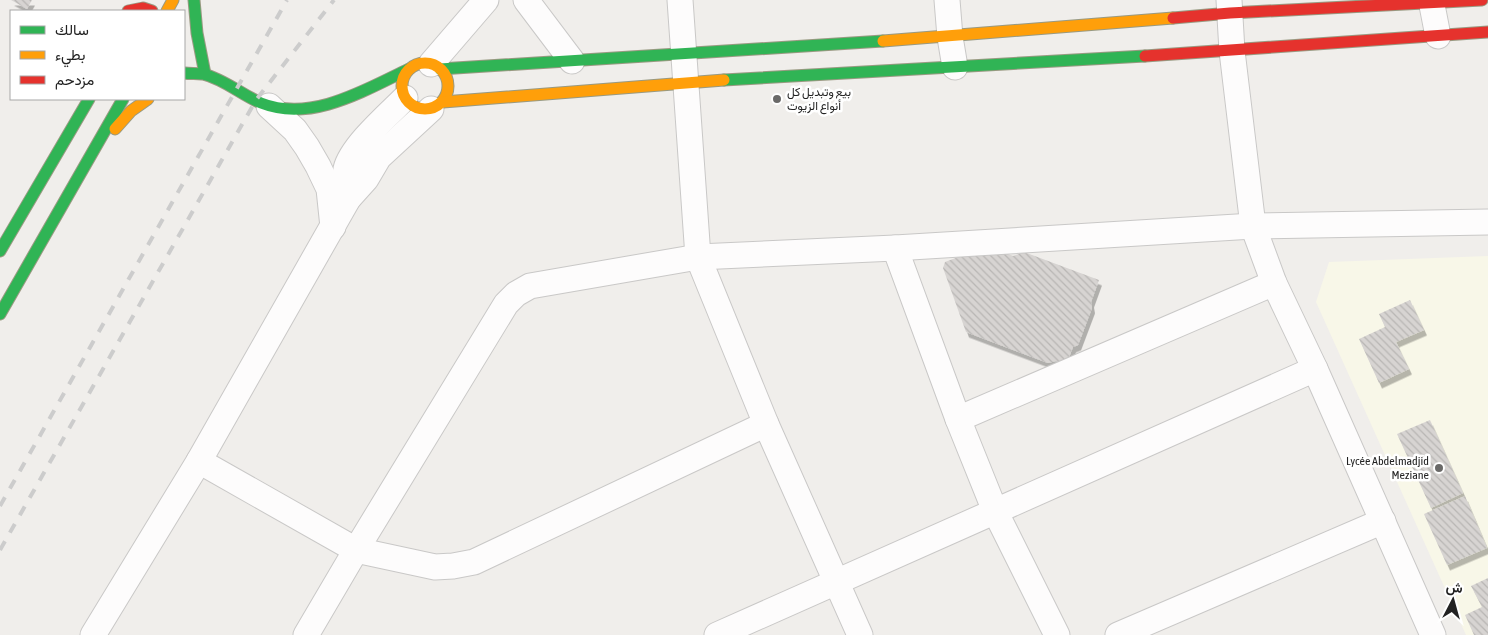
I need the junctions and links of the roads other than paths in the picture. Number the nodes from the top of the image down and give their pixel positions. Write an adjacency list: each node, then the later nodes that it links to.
1 (194, 0): 21 (street)
2 (486, 0): 18 (street)
3 (526, 0): 17 (street)
4 (680, 0): 16 (street)
5 (947, 0): 13 (street)
6 (1482, 0): 7 (street)
7 (1431, 2): 8 (street); 12 (street)
8 (1229, 6): 13 (street); 15 (street)
9 (134, 7): 10 (street)
10 (149, 10)
11 (1488, 32): 12 (street)
12 (1438, 36): 15 (street)
13 (950, 37): 16 (street); 19 (street)
14 (189, 47): 21 (street)
15 (1232, 51): 19 (street); 35 (street)
16 (684, 54): 17 (street); 23 (street)
17 (572, 61): 18 (street)
18 (427, 67): 24 (street); 29 (street); 30 (street)
19 (955, 67): 23 (street)
20 (185, 73): 21 (street)
21 (205, 74): 22 (street); 31 (street)
22 (185, 82)
23 (686, 82): 30 (street); 39 (street)
24 (401, 96): 30 (street); 33 (street)
25 (376, 97): 29 (street)
26 (88, 100): 38 (street)
27 (122, 100): 32 (street)
28 (147, 100): 32 (street)
29 (339, 100): 31 (street)
30 (437, 105): 33 (street)
31 (270, 106): 36 (street)
32 (89, 158): 41 (street)
33 (348, 199): 36 (street)
34 (1488, 222): 35 (street)
35 (1253, 226): 37 (street); 40 (street)
36 (333, 227): 45 (street)
37 (896, 248): 39 (street); 43 (street)
38 (0, 251)
39 (698, 257): 44 (street); 48 (street)
40 (1274, 283): 42 (street); 43 (street)
41 (0, 314)
42 (1316, 369): 46 (street); 47 (street)
43 (958, 419): 46 (street)
44 (766, 424): 48 (street); 49 (street)
45 (199, 461): 48 (street); 50 (street)
46 (994, 511): 49 (street); 54 (street)
47 (1383, 521): 55 (street); 56 (street)
48 (356, 550): 51 (street)
49 (838, 583): 52 (street); 53 (street)
50 (92, 635)
51 (306, 635)
52 (718, 635)
53 (860, 635)
54 (1058, 635)
55 (1118, 635)
56 (1433, 635)

